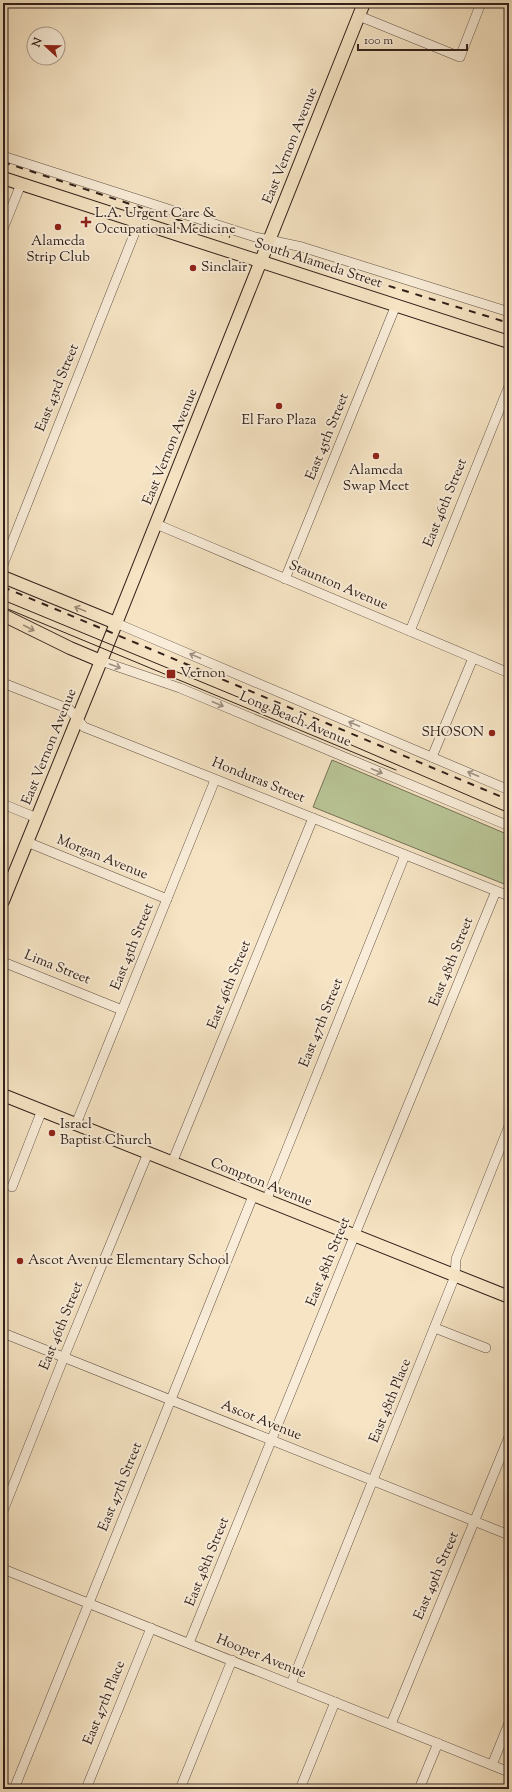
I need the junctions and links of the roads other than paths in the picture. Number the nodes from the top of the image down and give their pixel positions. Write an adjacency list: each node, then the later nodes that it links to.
1 (364, 3): 3 (main road, East Vernon Avenue)
2 (481, 3): 3 (street)
3 (359, 16): 9 (main road, East Vernon Avenue)
4 (3, 156): 9 (street, South Alameda Street)
5 (3, 178): 6 (main road, South Alameda Street)
6 (21, 184): 7 (main road, South Alameda Street); 8 (street)
7 (140, 222): 10 (main road, South Alameda Street); 16 (street, East 43rd Street)
8 (3, 229)
9 (270, 240): 10 (main road, East Vernon Avenue); 12 (street, South Alameda Street)
10 (262, 261): 11 (main road, South Alameda Street); 15 (main road, East Vernon Avenue)
11 (396, 305): 13 (main road, South Alameda Street); 18 (street, East 45th Street)
12 (509, 312)
13 (509, 342)
14 (509, 386): 21 (street, East 46th Street)
15 (156, 524): 18 (street, Staunton Avenue); 20 (main road, East Vernon Avenue)
16 (3, 565)
17 (3, 577): 20 (main road, Long Beach Avenue, one-way to 17)
18 (285, 579): 21 (street, Staunton Avenue)
19 (3, 615): 23 (main road, Long Beach Avenue, one-way to 23)
20 (116, 623): 23 (main road, East Vernon Avenue); 27 (street, Long Beach Avenue, one-way to 20)
21 (410, 631): 22 (street, Staunton Avenue)
22 (473, 658): 24 (street, Staunton Avenue); 27 (street)
23 (101, 661): 26 (main road, East Vernon Avenue); 33 (street, Long Beach Avenue, one-way to 33)
24 (509, 673)
25 (3, 683): 26 (street, Honduras Street)
26 (77, 719): 28 (street, Honduras Street); 31 (main road, East Vernon Avenue)
27 (432, 757): 29 (street, Long Beach Avenue, one-way to 27)
28 (215, 780): 32 (street, Honduras Street); 38 (street, East 45th Street)
29 (509, 790)
30 (3, 804): 31 (street)
31 (37, 818): 34 (main road, East Vernon Avenue)
32 (313, 818): 35 (street, Honduras Street); 47 (street, East 46th Street)
33 (509, 826)
34 (27, 842): 38 (street, Morgan Avenue); 39 (main road, East Vernon Avenue)
35 (405, 855): 36 (street, Honduras Street); 50 (street, East 47th Street)
36 (496, 892): 37 (street, Honduras Street); 51 (street, East 48th Street)
37 (509, 896)
38 (167, 899): 41 (street, East 45th Street)
39 (3, 901)
40 (3, 962): 41 (street, Lima Street)
41 (122, 1010): 44 (street, East 45th Street)
42 (3, 1095): 43 (main road, Compton Avenue)
43 (42, 1110): 44 (main road, Compton Avenue); 48 (street)
44 (76, 1124): 46 (main road, Compton Avenue)
45 (509, 1126): 52 (street, East 48th Place)
46 (148, 1152): 47 (main road, Compton Avenue); 57 (street, East 46th Street)
47 (172, 1162): 49 (main road, Compton Avenue)
48 (12, 1187)
49 (253, 1196): 50 (main road, Compton Avenue); 58 (street, East 47th Street)
50 (266, 1201): 51 (main road, Compton Avenue)
51 (354, 1236): 52 (main road, Compton Avenue); 60 (street, East 48th Street)
52 (455, 1276): 53 (main road, Compton Avenue); 54 (street, East 48th Place)
53 (509, 1297)
54 (435, 1328): 56 (street); 61 (street, East 48th Place)
55 (3, 1333): 57 (street, Ascot Avenue)
56 (486, 1348)
57 (64, 1357): 58 (street, Ascot Avenue); 62 (street, East 46th Street)
58 (171, 1400): 60 (street, Ascot Avenue); 66 (street, East 47th Street)
59 (509, 1438): 63 (street, East 49th Street)
60 (272, 1441): 61 (street, Ascot Avenue); 68 (street, East 48th Street)
61 (374, 1480): 63 (street, Ascot Avenue); 70 (street, East 48th Place)
62 (3, 1511)
63 (475, 1522): 64 (street, Ascot Avenue); 73 (street, East 49th Street)
64 (509, 1535)
65 (3, 1569): 66 (street, Hooper Avenue)
66 (90, 1603): 67 (street, Hooper Avenue); 77 (street, East 47th Street)
67 (151, 1628): 68 (street, Hooper Avenue); 78 (street, East 47th Place)
68 (189, 1643): 69 (street, Hooper Avenue)
69 (232, 1660): 70 (street, Hooper Avenue); 79 (street)
70 (291, 1684): 71 (street, Hooper Avenue)
71 (335, 1702): 73 (street, Hooper Avenue); 80 (street)
72 (509, 1723): 75 (street)
73 (391, 1724): 74 (street, Hooper Avenue)
74 (438, 1743): 75 (street, Hooper Avenue); 81 (street)
75 (492, 1765): 76 (street, Hooper Avenue)
76 (509, 1772)
77 (14, 1789)
78 (86, 1789)
79 (180, 1789)
80 (300, 1789)
81 (419, 1789)

